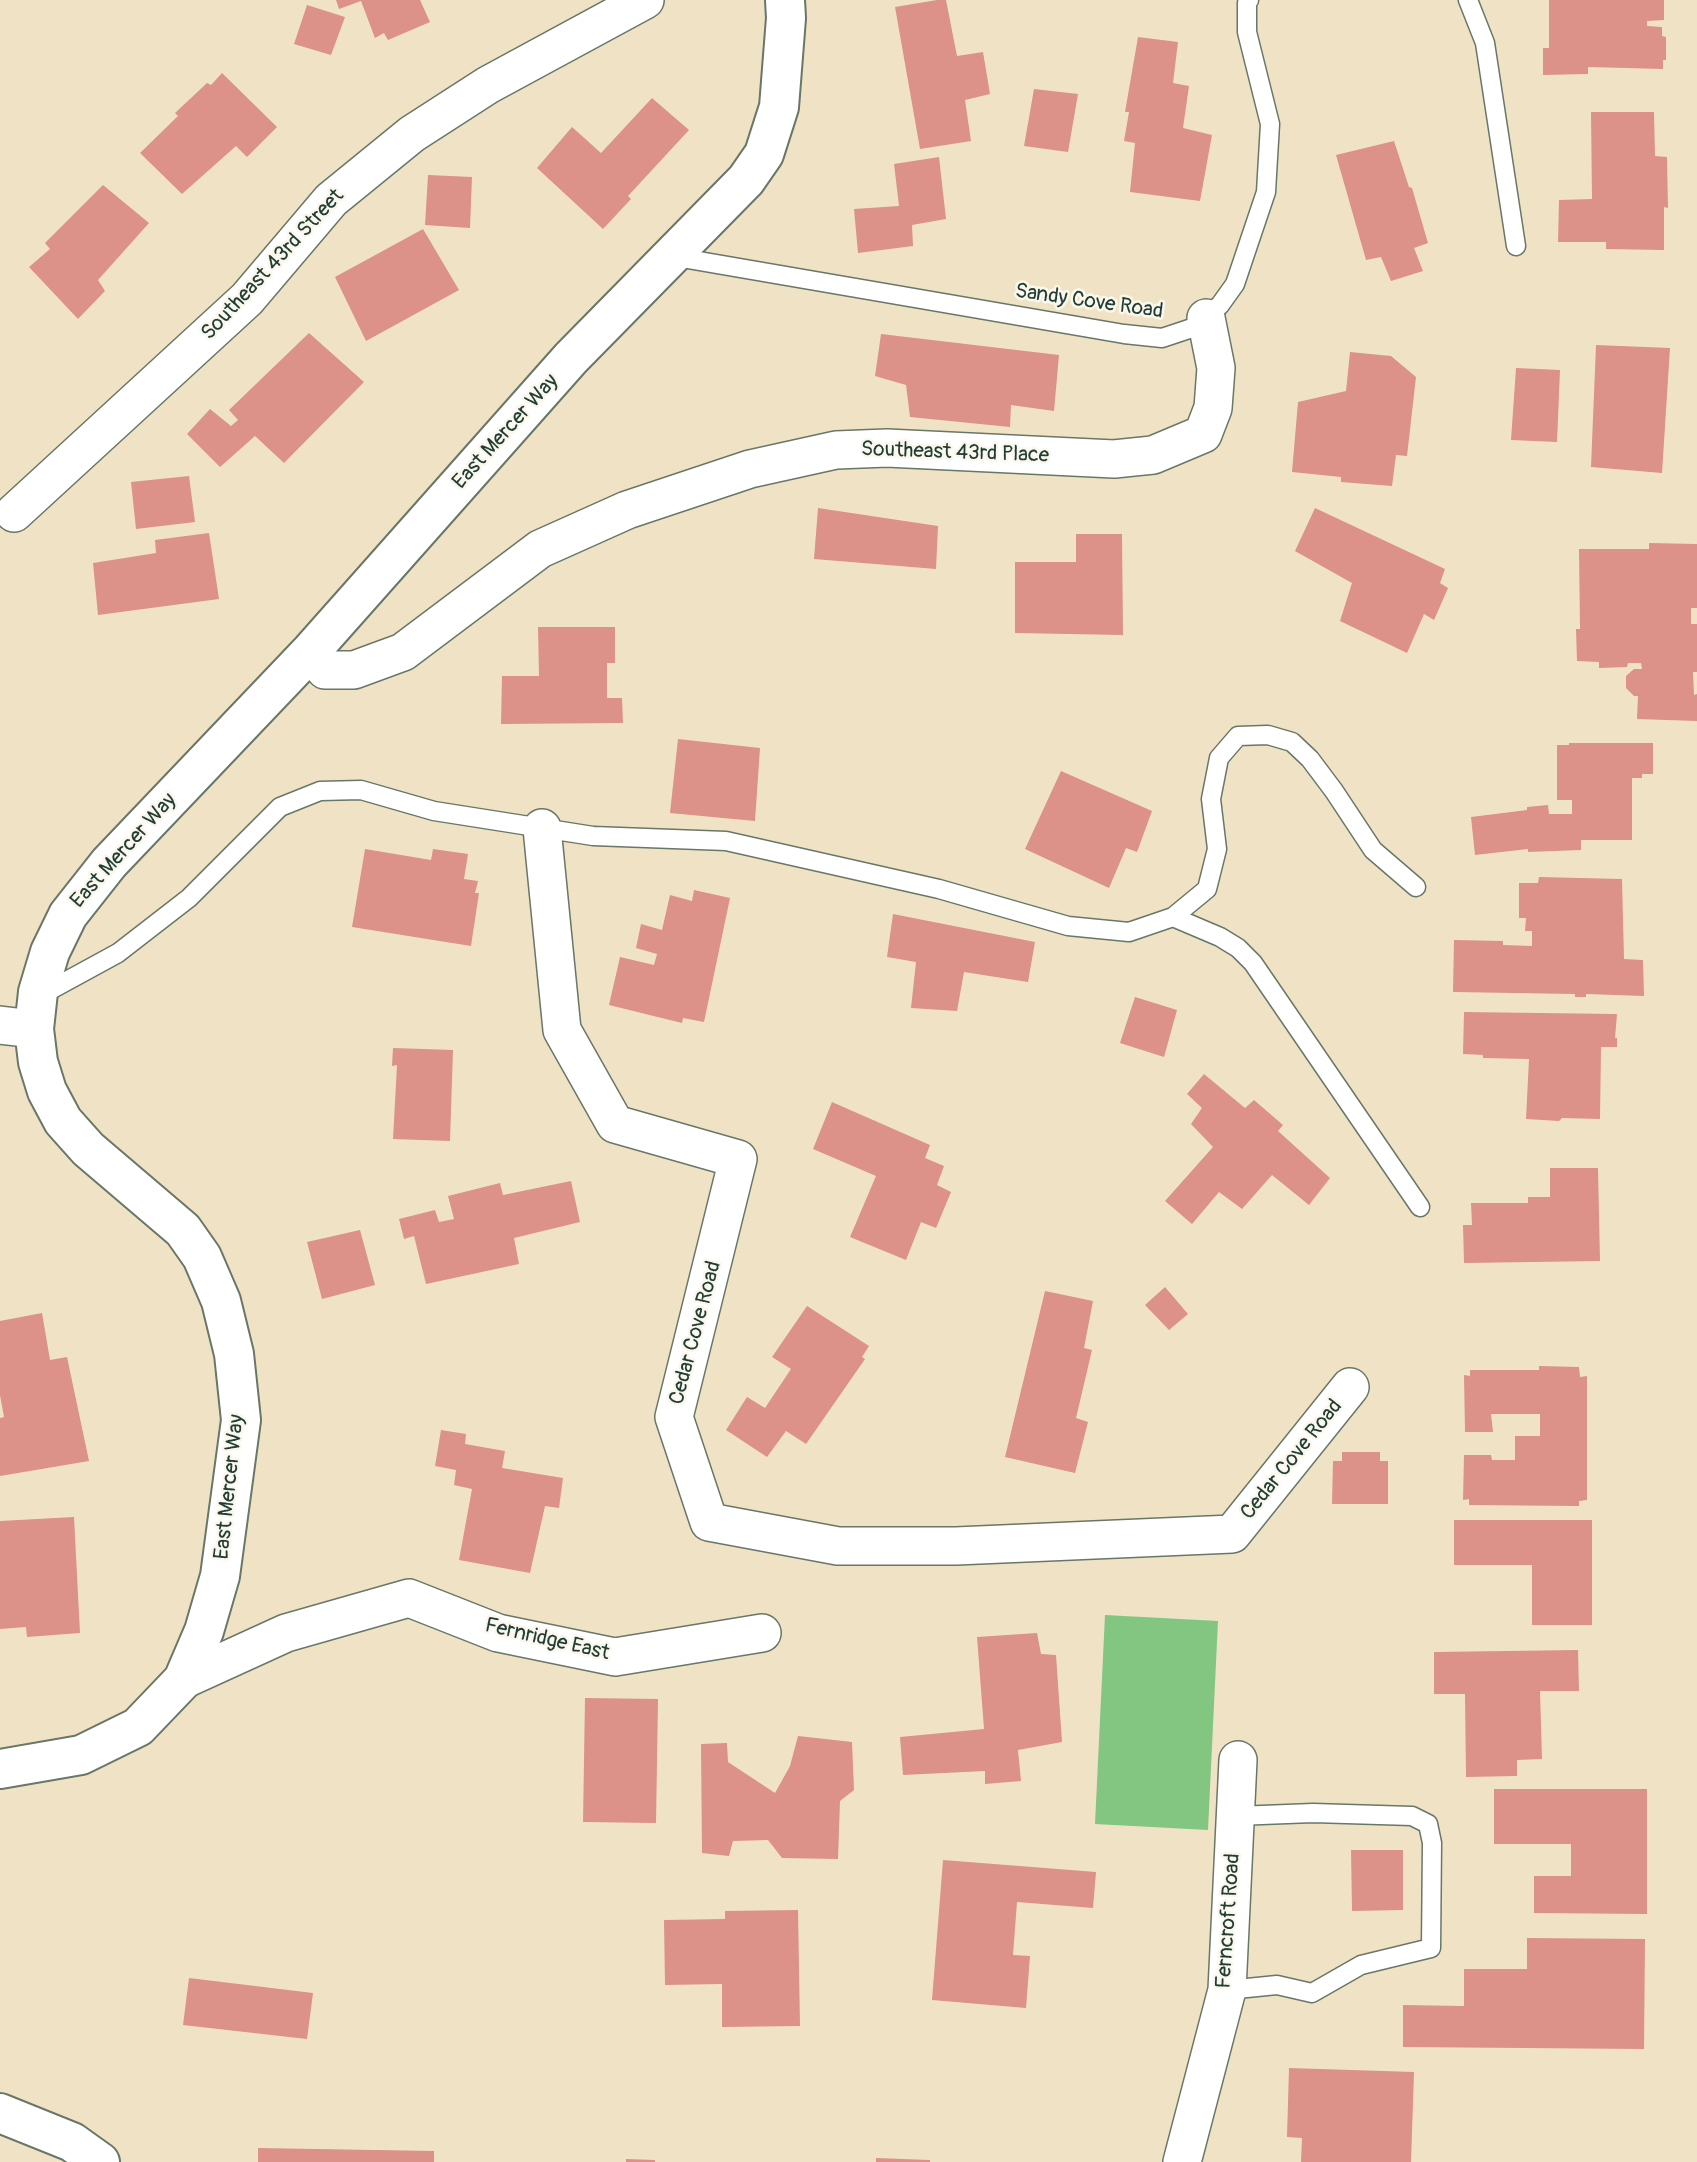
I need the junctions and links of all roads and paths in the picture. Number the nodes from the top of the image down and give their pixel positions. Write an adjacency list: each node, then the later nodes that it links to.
1 (645, 0): 8 (street, Southeast 43rd Street)
2 (785, 0): 6 (street, East Mercer Way)
3 (1250, 0): 7 (lane, Sandy Cove Road)
4 (1468, 0): 5 (lane)
5 (1516, 246)
6 (670, 257): 7 (lane, Sandy Cove Road); 9 (street, East Mercer Way)
7 (1206, 318): 9 (street, Southeast 43rd Place)
8 (7, 518)
9 (311, 651): 13 (street, East Mercer Way)
10 (542, 828): 12 (lane); 13 (lane); 15 (street, Cedar Cove Road)
11 (1416, 887): 12 (lane)
12 (1174, 917): 14 (lane)
13 (24, 1017): 17 (street, East Mercer Way)
14 (1420, 1208)
15 (1350, 1387)
16 (762, 1633): 17 (street, Fernridge East)
17 (183, 1680): 19 (street, East Mercer Way)
18 (1238, 1760): 20 (street, Ferncroft Road)
19 (0, 1769)
20 (1236, 1816): 21 (street, Ferncroft Road); 21 (lane)
21 (1227, 1990): 24 (street, Ferncroft Road)
22 (0, 2113): 23 (street)
23 (100, 2162)
24 (1182, 2162)

